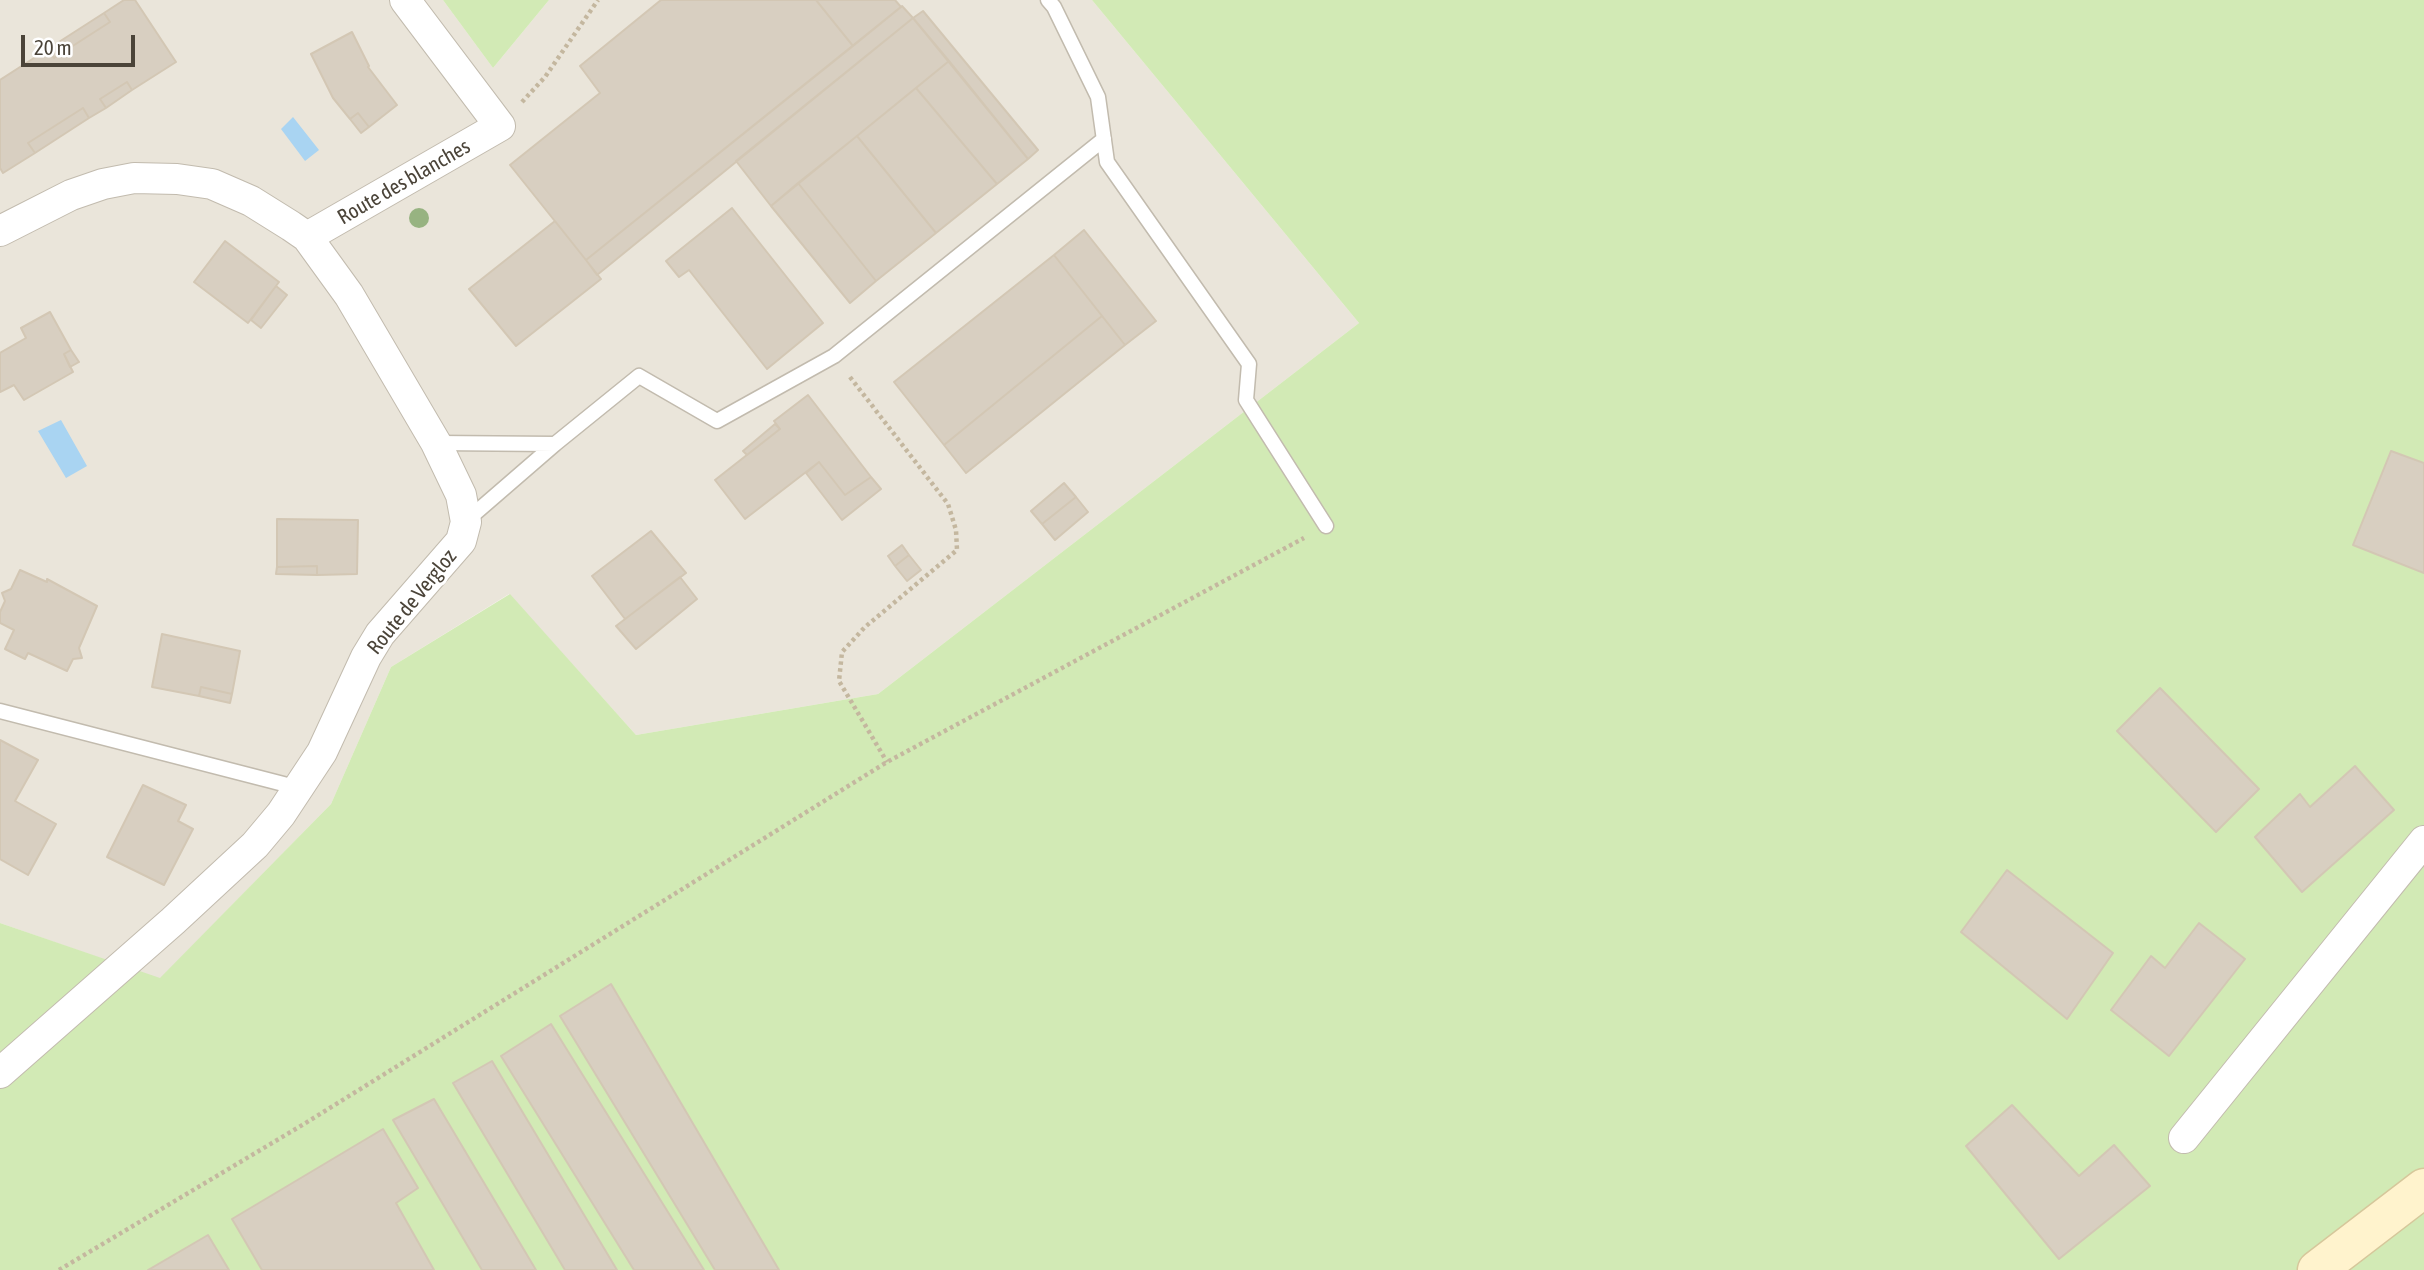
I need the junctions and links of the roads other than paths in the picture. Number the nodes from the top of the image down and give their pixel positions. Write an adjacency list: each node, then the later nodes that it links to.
1 (405, 0): 5 (street, Route des blanches)
2 (1048, 0): 3 (lane)
3 (1104, 139): 7 (lane); 9 (lane)
4 (0, 231): 5 (street)
5 (307, 237): 6 (street)
6 (436, 443): 7 (lane); 8 (street)
7 (555, 444): 8 (lane)
8 (466, 522): 11 (street, Route de Vergloz)
9 (1326, 526)
10 (0, 711): 11 (lane)
11 (299, 788): 13 (street, Route de Vergloz)
12 (2424, 841): 14 (street)
13 (0, 1073)
14 (2183, 1138)
15 (2424, 1188): 16 (street)
16 (2317, 1270)

